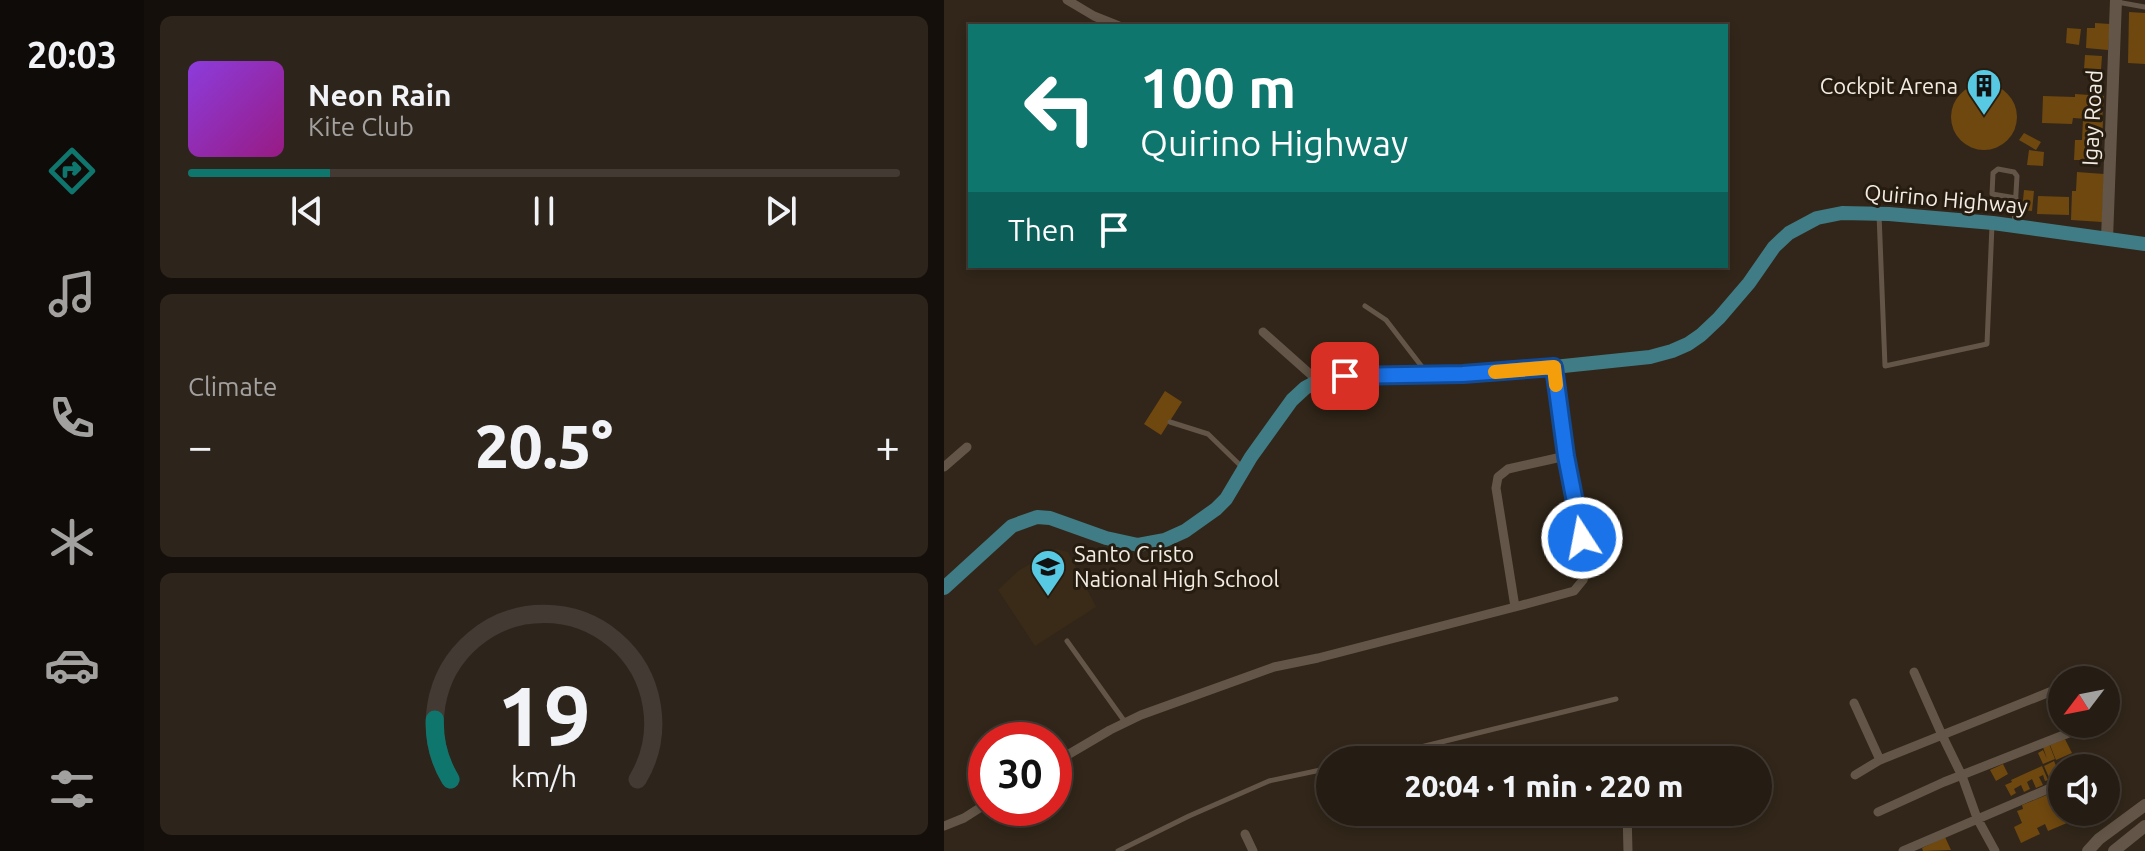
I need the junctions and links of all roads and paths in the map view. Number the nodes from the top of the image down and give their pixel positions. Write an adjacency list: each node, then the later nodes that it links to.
1 (1067, 0): 4 (street)
2 (2116, 1): 3 (lane); 9 (street, Igay Road)
3 (2145, 7)
4 (1114, 24)
5 (2016, 198): 5 (lane); 8 (lane)
6 (1879, 213): 7 (main road, Quirino Highway); 7 (lane); 13 (main road, Quirino Highway)
7 (1993, 223): 8 (main road, Quirino Highway)
8 (2014, 226): 9 (main road, Quirino Highway)
9 (2107, 239): 10 (main road, Quirino Highway)
10 (2145, 244)
11 (1365, 306): 14 (lane)
12 (1263, 332): 15 (street)
13 (1554, 367): 14 (main road, Quirino Highway); 19 (street)
14 (1428, 375): 15 (main road, Quirino Highway)
15 (1318, 381): 21 (main road)
16 (1170, 422): 21 (lane)
17 (967, 447): 20 (street)
18 (944, 451): 20 (street)
19 (1566, 456): 23 (street); 23 (street)
20 (946, 464)
21 (1243, 469): 22 (main road)
22 (944, 588)
23 (1515, 607): 29 (street)
24 (1067, 641): 29 (lane)
25 (1914, 672): 30 (street)
26 (2048, 693): 30 (street)
27 (1616, 699): 32 (lane)
28 (1854, 703): 34 (street)
29 (1126, 722): 33 (street)
30 (1942, 735): 34 (street); 37 (street)
31 (2057, 738): 37 (street)
32 (1425, 746)
33 (1072, 753)
34 (1880, 760): 36 (street)
35 (1316, 771): 47 (lane)
36 (1855, 775)
37 (1962, 776): 40 (street); 42 (street)
38 (2048, 789): 42 (street)
39 (2145, 805): 52 (street)
40 (1878, 812)
41 (968, 815): 43 (street)
42 (1977, 818): 50 (street); 51 (street)
43 (944, 826)
44 (1627, 826): 49 (street)
45 (2145, 826): 53 (street)
46 (1245, 834): 48 (street)
47 (1118, 851)
48 (1253, 851)
49 (1628, 851)
50 (1903, 851)
51 (1995, 851)
52 (2088, 851)
53 (2114, 851)

